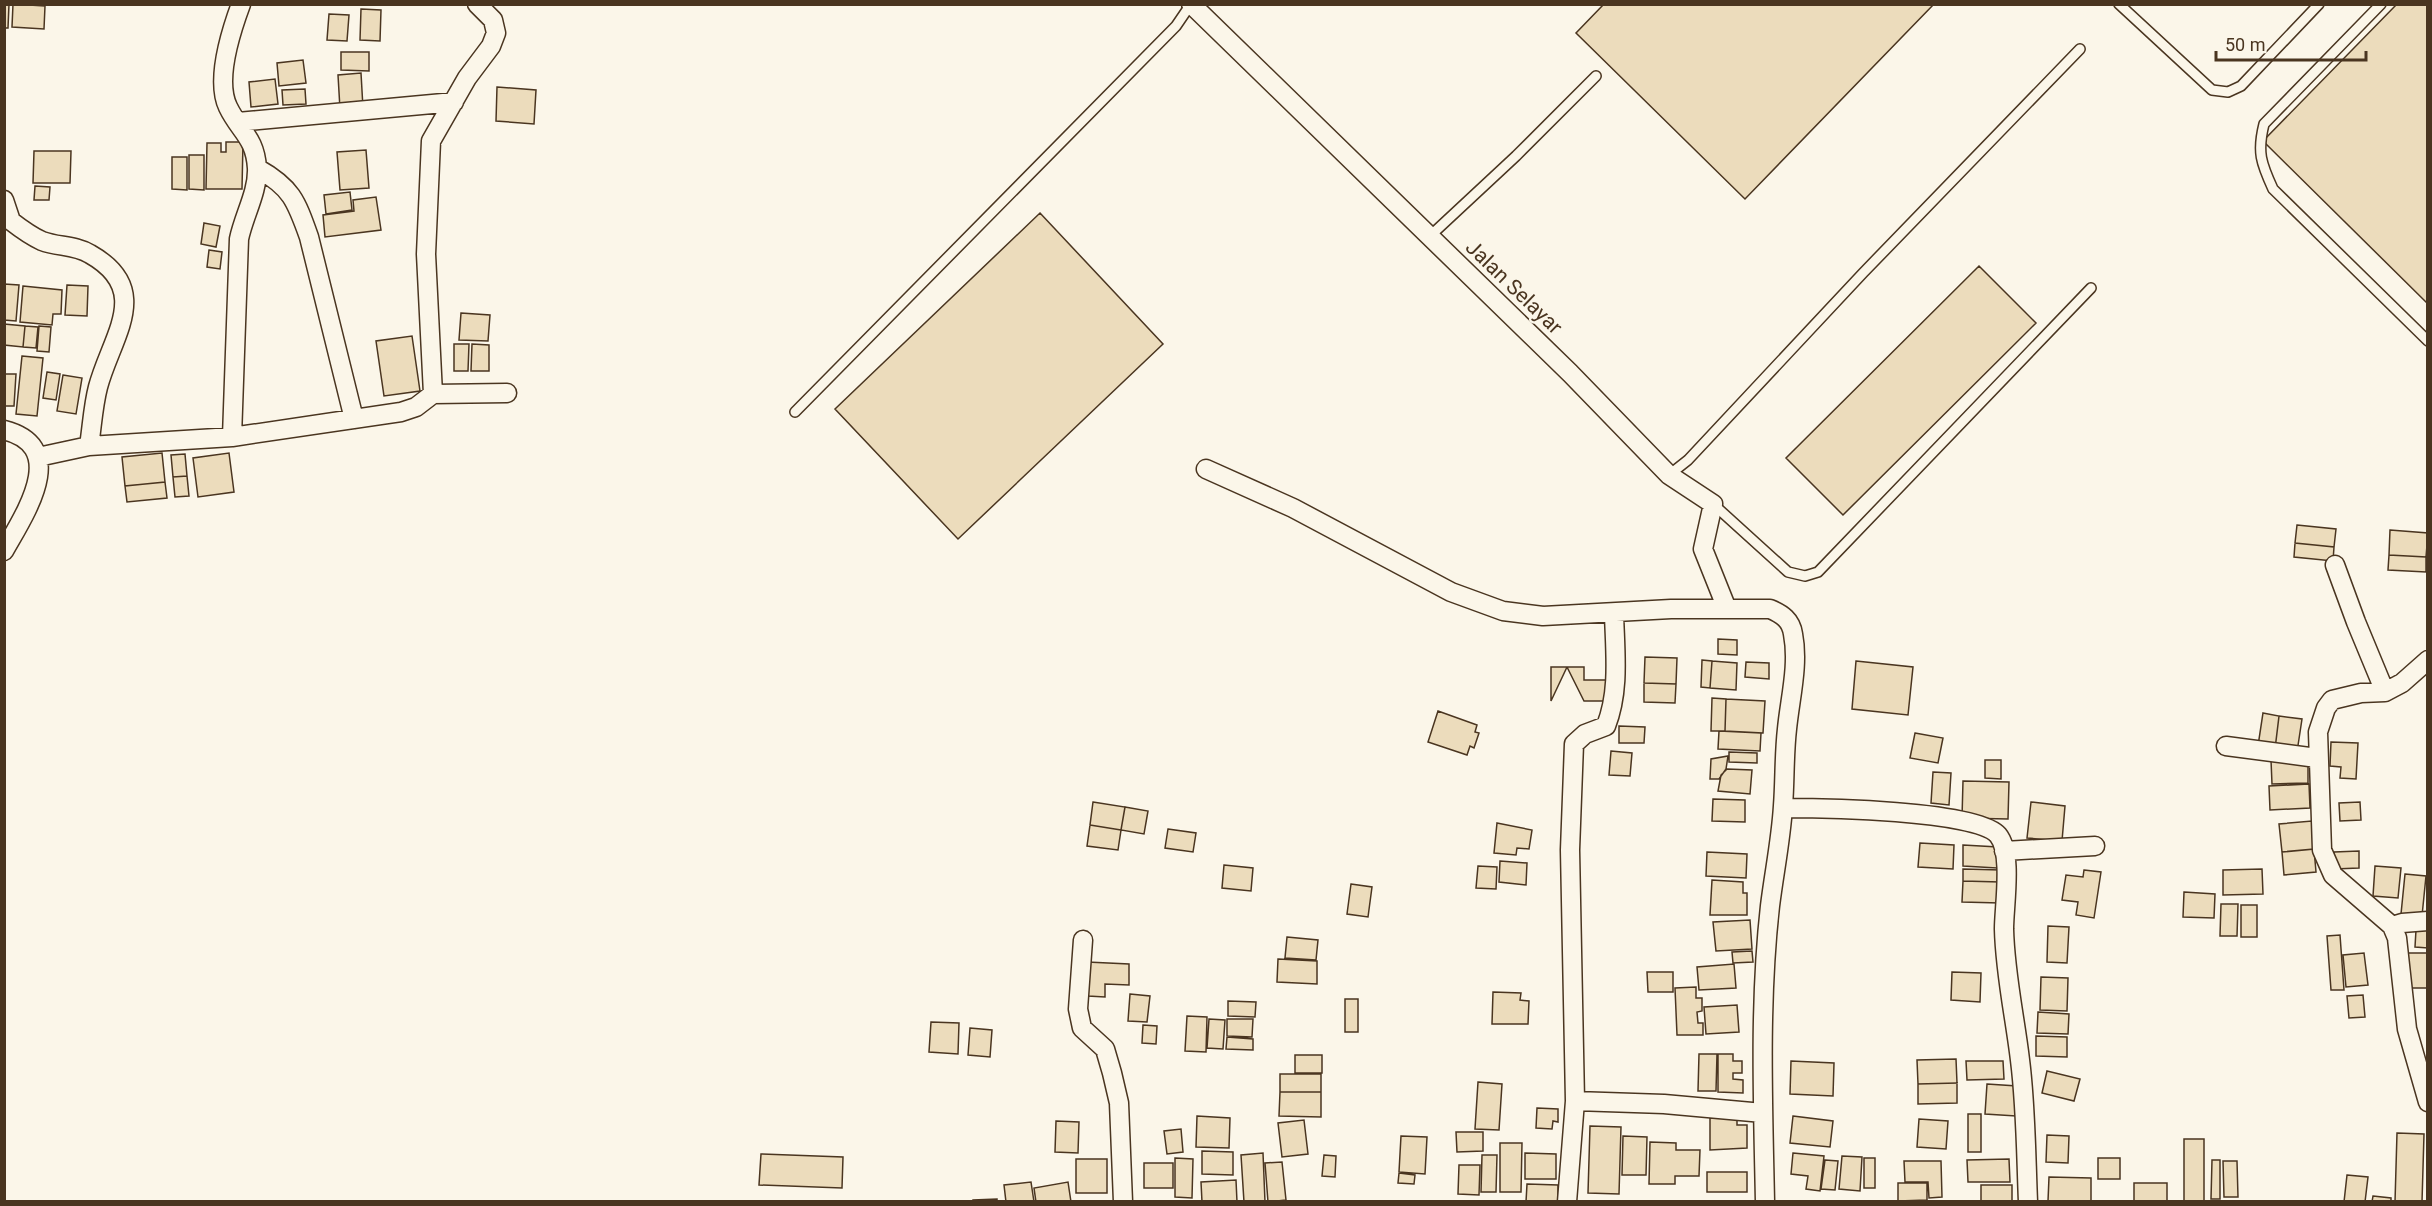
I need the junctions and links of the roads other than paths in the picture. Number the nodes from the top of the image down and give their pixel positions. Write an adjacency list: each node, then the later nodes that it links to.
1 (241, 4): 10 (street)
2 (477, 4): 9 (street)
3 (1191, 4): 13 (street, Jalan Selayar); 18 (lane)
4 (2119, 4): 5 (lane)
5 (2319, 4)
6 (2381, 4): 15 (lane)
7 (2080, 49): 25 (lane)
8 (1596, 76): 13 (lane)
9 (454, 102): 10 (street); 17 (street)
10 (238, 122): 11 (street)
11 (257, 168): 19 (street); 21 (street)
12 (4, 200): 22 (street)
13 (1429, 237): 25 (street, Jalan Selayar)
14 (2091, 288): 26 (lane, Jalan Selayar)
15 (2427, 341)
16 (507, 393): 17 (street)
17 (433, 394): 19 (street)
18 (795, 412)
19 (354, 419): 21 (street)
20 (4, 430): 23 (street)
21 (232, 437): 22 (street)
22 (89, 446): 23 (street)
23 (38, 457): 27 (street)
24 (1206, 468): 30 (street)
25 (1669, 475): 26 (street, Jalan Selayar)
26 (1713, 504): 29 (street)
27 (4, 551)
28 (2336, 565): 32 (street)
29 (1726, 609): 30 (street); 35 (street)
30 (1614, 613): 41 (street)
31 (2427, 660): 32 (street)
32 (2385, 692): 34 (street)
33 (2226, 746): 34 (street)
34 (2317, 758): 39 (street)
35 (1783, 808): 37 (street); 43 (street)
36 (2095, 846): 37 (street)
37 (2004, 851): 47 (street)
38 (2427, 921): 39 (street)
39 (2392, 926): 42 (street)
40 (1083, 940): 44 (street)
41 (1575, 1101): 43 (street); 45 (street)
42 (2427, 1102)
43 (1763, 1113): 46 (street)
44 (1123, 1202)
45 (1567, 1202)
46 (1766, 1202)
47 (2028, 1202)

